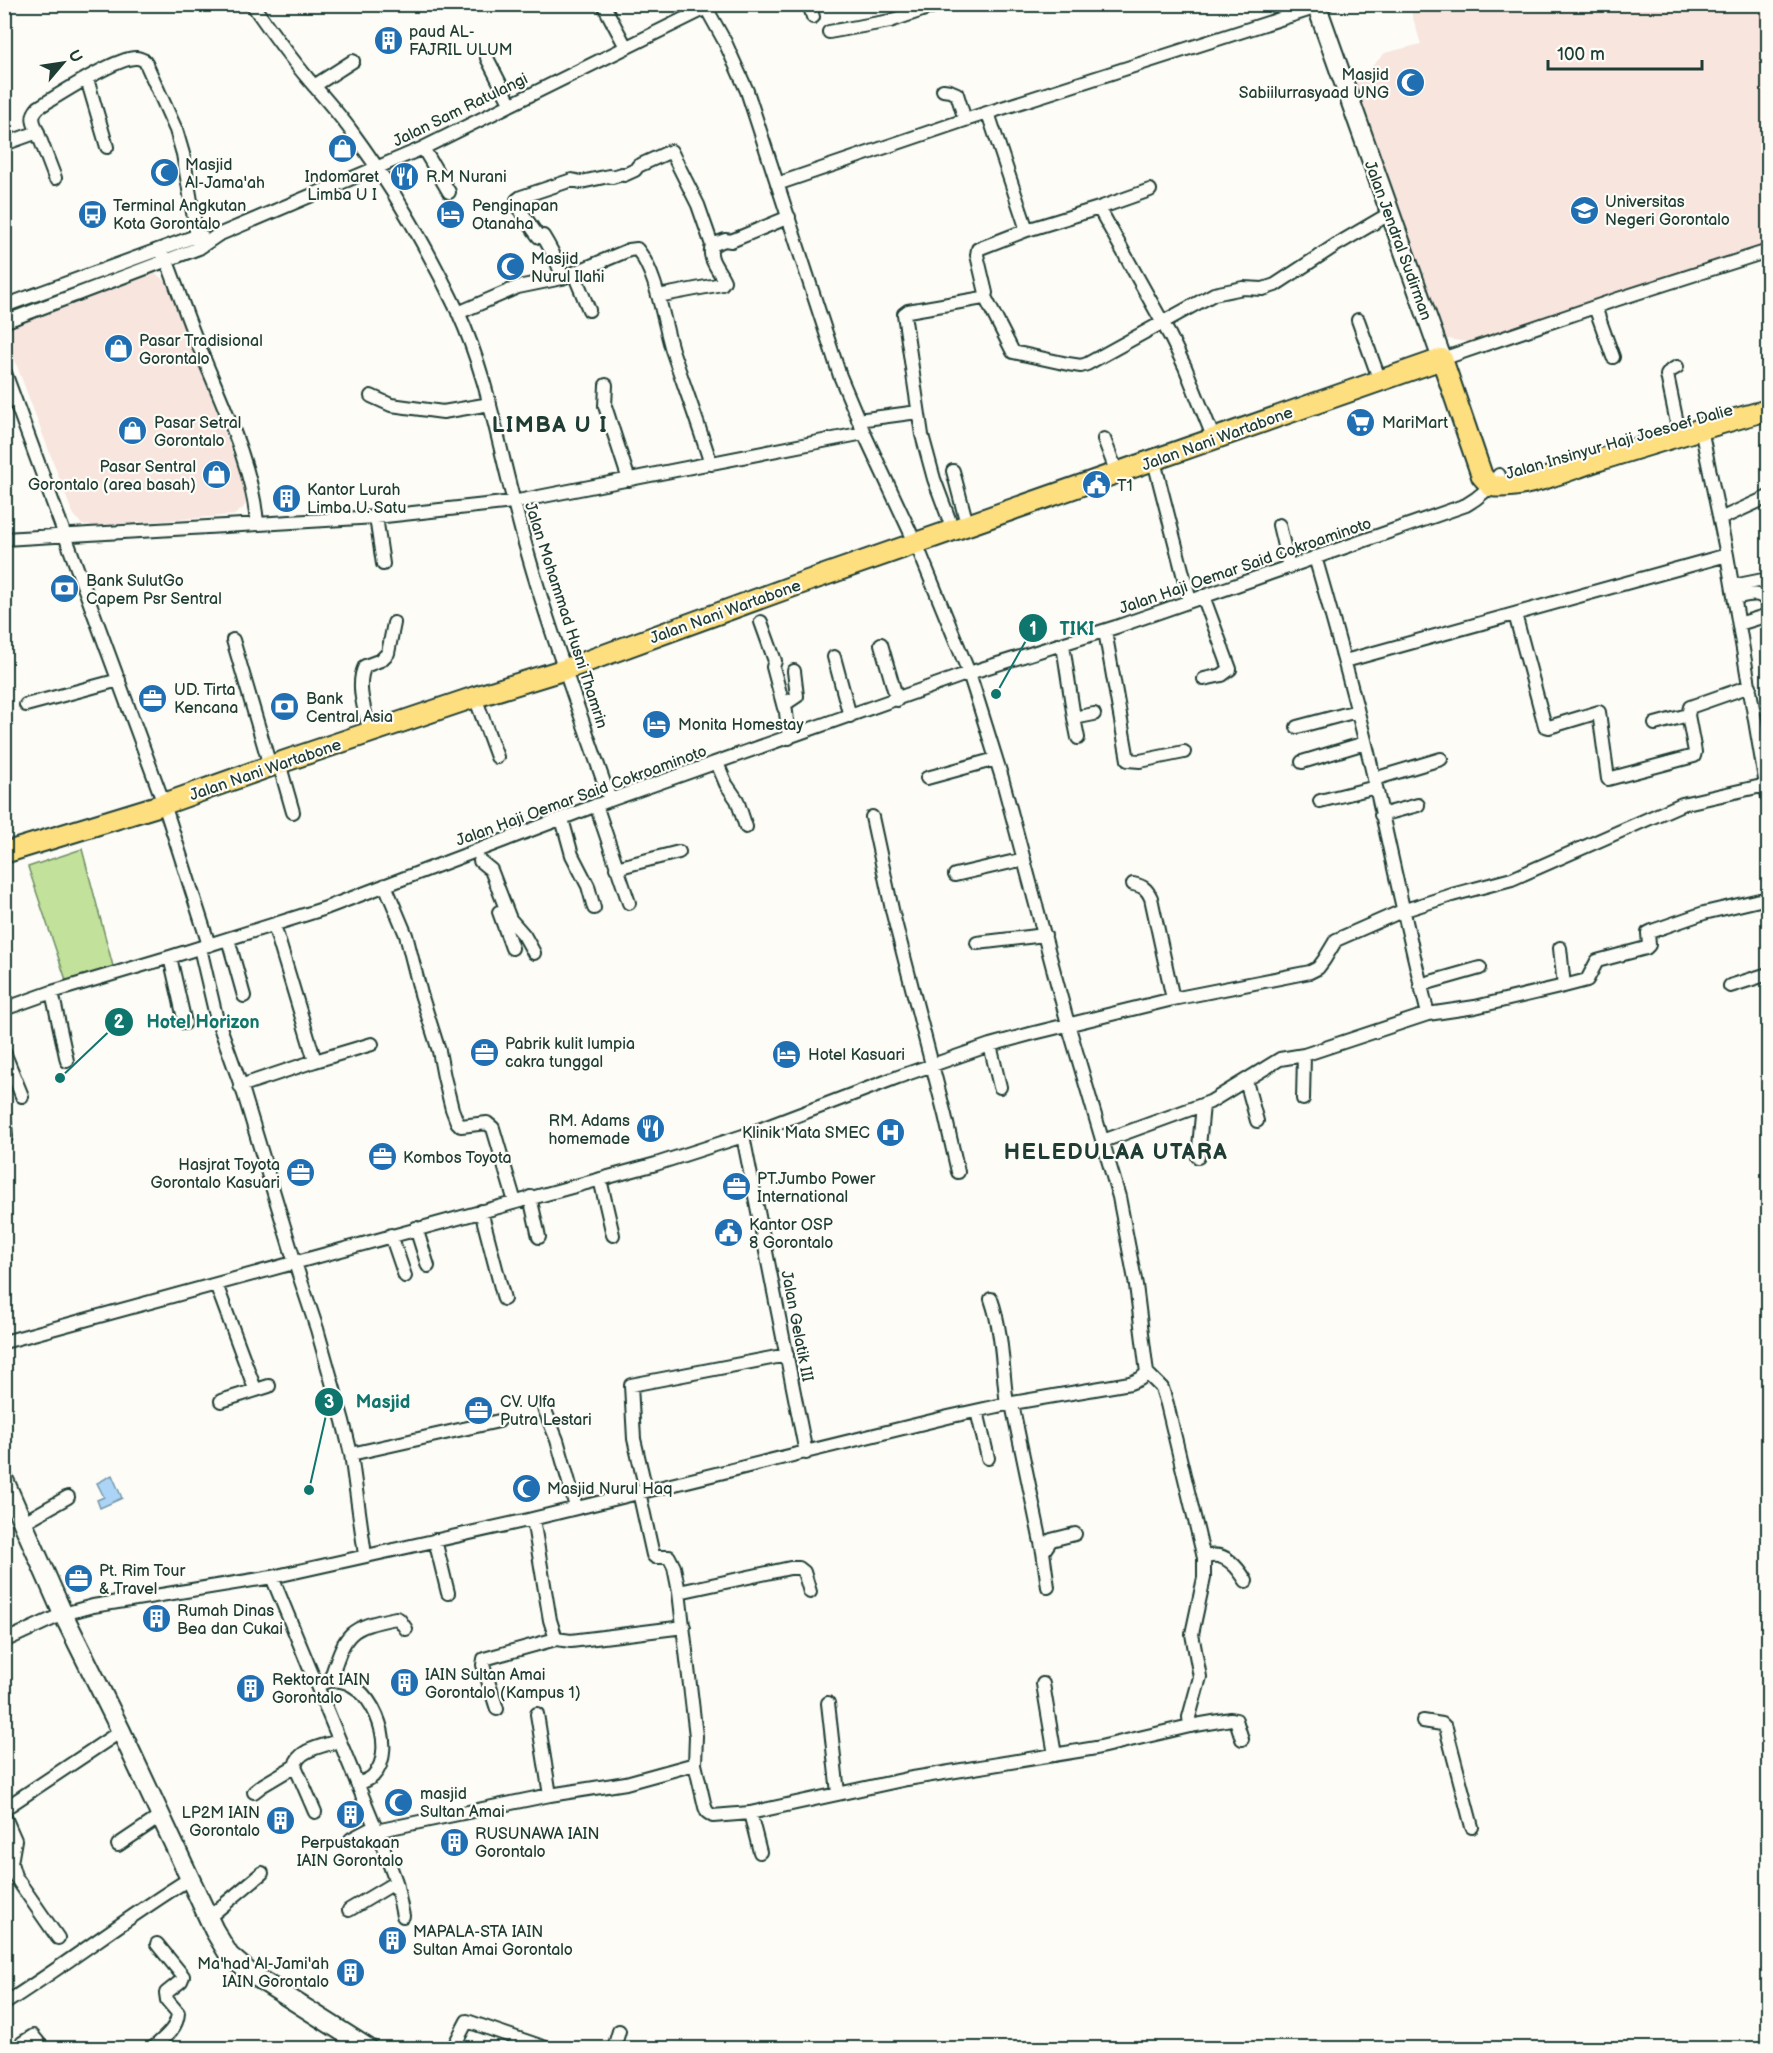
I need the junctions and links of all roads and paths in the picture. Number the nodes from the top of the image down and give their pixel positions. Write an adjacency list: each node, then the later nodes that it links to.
1 (252, 4): 13 (street, Jalan Mohammad Husni Thamrin)
2 (603, 4): 9 (street)
3 (808, 4): 7 (street)
4 (940, 4): 8 (street)
5 (708, 6): 9 (street, Jalan Sam Ratulangi); 24 (street)
6 (1320, 6): 16 (street); 28 (street, Jalan Jendral Sudirman)
7 (813, 17)
8 (829, 32)
9 (626, 47): 15 (street, Jalan Sam Ratulangi)
10 (487, 58): 15 (street)
11 (353, 61): 13 (street)
12 (87, 78): 18 (street); 20 (street); 31 (street)
13 (314, 86): 22 (street, Jalan Mohammad Husni Thamrin)
14 (943, 90): 17 (street)
15 (510, 103): 21 (street, Jalan Sam Ratulangi)
16 (988, 113): 17 (street); 30 (street)
17 (965, 120): 24 (street)
18 (38, 132): 19 (street); 23 (street)
19 (4, 144)
20 (107, 147)
21 (423, 148): 22 (street, Jalan Sam Ratulangi); 26 (street)
22 (377, 168): 31 (street, Jalan Sam Ratulangi); 41 (street, Jalan Mohammad Husni Thamrin)
23 (55, 178)
24 (777, 184): 29 (street)
25 (1150, 190): 27 (street)
26 (449, 192)
27 (1100, 208): 30 (street); 44 (street)
28 (1389, 214): 44 (street); 46 (street, Jalan Jendral Sudirman)
29 (789, 217): 32 (street); 56 (street)
30 (1027, 230): 37 (street)
31 (198, 242): 34 (street, Jalan Sam Ratulangi)
32 (712, 245): 35 (street); 36 (street)
33 (1768, 250): 39 (street)
34 (164, 255): 38 (street, Jalan Sam Ratulangi); 43 (street, Jalan Sam Ratulangi); 72 (street)
35 (568, 276): 36 (street); 40 (street); 41 (street)
36 (658, 296): 63 (street)
37 (985, 297): 44 (street); 55 (street)
38 (4, 306)
39 (1595, 307): 45 (street); 46 (street)
40 (589, 310)
41 (458, 313): 53 (street, Jalan Mohammad Husni Thamrin)
42 (1358, 320): 49 (street)
43 (4, 322)
44 (1162, 322): 61 (street)
45 (1613, 357)
46 (1442, 359): 49 (main road, Jalan Nani Wartabone); 66 (main road, Jalan Jendral Sudirman)
47 (1677, 367): 57 (street)
48 (4, 370): 75 (street)
49 (1380, 381): 61 (main road, Jalan Nani Wartabone)
50 (606, 385): 67 (street)
51 (371, 396): 53 (street)
52 (1768, 398): 58 (main road, Jalan Insinyur Haji Joesoef Dalie)
53 (490, 404): 69 (street, Jalan Mohammad Husni Thamrin)
54 (1768, 410): 58 (main road, Jalan Insinyur Haji Joesoef Dalie)
55 (918, 412): 56 (street); 74 (street)
56 (858, 420): 59 (street)
57 (1677, 423): 58 (main road, Jalan Insinyur Haji Joesoef Dalie); 66 (main road, Jalan Insinyur Haji Joesoef Dalie)
58 (1707, 423): 66 (main road, Jalan Insinyur Haji Joesoef Dalie); 71 (street)
59 (864, 433): 63 (street); 77 (street)
60 (1104, 439): 65 (street)
61 (1214, 439): 62 (main road, Jalan Nani Wartabone)
62 (1154, 460): 65 (main road, Jalan Nani Wartabone); 85 (street)
63 (711, 464): 67 (street)
64 (953, 471): 74 (street)
65 (1117, 473): 74 (main road, Jalan Nani Wartabone)
66 (1491, 479): 79 (street, Jalan Haji Oemar Said Cokroaminoto)
67 (629, 480): 69 (street)
68 (1768, 497): 71 (street)
69 (513, 502): 70 (street); 98 (street, Jalan Mohammad Husni Thamrin)
70 (376, 517): 72 (street); 80 (street)
71 (1720, 519): 78 (street)
72 (258, 524): 75 (street)
73 (1279, 525): 81 (street)
74 (960, 527): 77 (main road, Jalan Nani Wartabone)
75 (66, 535): 76 (street); 102 (street)
76 (4, 539)
77 (916, 543): 98 (main road, Jalan Nani Wartabone); 100 (street)
78 (1727, 555): 83 (street); 87 (street)
79 (1315, 557): 81 (street, Jalan Haji Oemar Said Cokroaminoto); 97 (street)
80 (383, 564)
81 (1289, 567): 84 (street, Jalan Haji Oemar Said Cokroaminoto)
82 (1768, 579): 83 (street)
83 (1734, 592): 86 (street); 91 (street)
84 (1203, 596): 85 (street, Jalan Haji Oemar Said Cokroaminoto); 101 (street)
85 (1190, 601): 92 (street, Jalan Haji Oemar Said Cokroaminoto)
86 (1768, 606)
87 (1515, 614): 97 (street); 110 (street)
88 (1768, 615): 91 (street)
89 (761, 622): 107 (street)
90 (394, 623): 115 (street)
91 (1739, 624): 103 (street)
92 (1105, 631): 95 (street, Jalan Haji Oemar Said Cokroaminoto); 119 (street)
93 (233, 640): 125 (street)
94 (881, 644): 105 (street)
95 (1063, 645): 100 (street, Jalan Haji Oemar Said Cokroaminoto); 112 (street)
96 (834, 657): 111 (street)
97 (1345, 662): 108 (street)
98 (566, 669): 104 (main road, Jalan Nani Wartabone); 129 (street, Jalan Mohammad Husni Thamrin)
99 (794, 671): 107 (street)
100 (969, 673): 105 (street, Jalan Haji Oemar Said Cokroaminoto); 121 (street)
101 (1204, 679)
102 (119, 680): 106 (street); 131 (street)
103 (1750, 686): 110 (street); 128 (street)
104 (475, 697): 115 (main road, Jalan Nani Wartabone); 120 (street)
105 (897, 700): 111 (street, Jalan Haji Oemar Said Cokroaminoto)
106 (26, 705)
107 (784, 708): 116 (street)
108 (1358, 711): 114 (street); 118 (street)
109 (1094, 714): 112 (street)
110 (1688, 715): 113 (street)
111 (850, 716): 116 (street, Jalan Haji Oemar Said Cokroaminoto)
112 (1074, 717): 117 (street)
113 (1655, 724)
114 (1297, 727)
115 (370, 733): 125 (main road, Jalan Nani Wartabone)
116 (789, 738): 124 (street, Jalan Haji Oemar Said Cokroaminoto)
117 (1078, 738)
118 (1365, 743): 123 (street); 127 (street)
119 (1184, 752)
120 (497, 757)
121 (996, 759): 126 (street); 142 (street)
122 (1442, 759): 127 (street)
123 (1302, 762)
124 (717, 763): 129 (street, Jalan Haji Oemar Said Cokroaminoto); 138 (street)
125 (274, 765): 131 (main road, Jalan Nani Wartabone); 134 (street)
126 (927, 778)
127 (1375, 783): 130 (street); 135 (street)
128 (1767, 791): 150 (street)
129 (610, 800): 132 (street, Jalan Haji Oemar Said Cokroaminoto)
130 (1320, 801)
131 (164, 804): 140 (main road, Jalan Nani Wartabone); 155 (street)
132 (596, 805): 137 (street, Jalan Haji Oemar Said Cokroaminoto); 143 (street)
133 (1418, 805): 135 (street)
134 (293, 812)
135 (1381, 814): 150 (street)
136 (872, 818): 178 (street)
137 (562, 819): 141 (street, Jalan Haji Oemar Said Cokroaminoto); 149 (street)
138 (746, 827)
139 (679, 852): 143 (street)
140 (4, 854)
141 (478, 857): 146 (street, Jalan Haji Oemar Said Cokroaminoto); 156 (street); 158 (street)
142 (1024, 859): 144 (street); 152 (street)
143 (616, 868): 148 (street)
144 (955, 874)
145 (1133, 884): 167 (street)
146 (385, 885): 151 (street, Jalan Haji Oemar Said Cokroaminoto); 194 (street)
147 (1768, 898): 163 (street)
148 (629, 903)
149 (594, 908)
150 (1402, 911): 162 (street); 167 (street)
151 (274, 925): 153 (street, Jalan Haji Oemar Said Cokroaminoto); 177 (street)
152 (1045, 935): 154 (street); 171 (street)
153 (228, 939): 155 (street, Jalan Haji Oemar Said Cokroaminoto); 166 (street)
154 (977, 943)
155 (205, 947): 159 (street, Jalan Haji Oemar Said Cokroaminoto); 180 (street)
156 (512, 948)
157 (1560, 948): 163 (street)
158 (534, 953)
159 (170, 957): 165 (street, Jalan Haji Oemar Said Cokroaminoto); 170 (street)
160 (1480, 968): 162 (street)
161 (1768, 974): 164 (street)
162 (1420, 985): 169 (street)
163 (1564, 986): 169 (street)
164 (1730, 986)
165 (51, 992): 168 (street, Jalan Haji Oemar Said Cokroaminoto); 176 (street)
166 (244, 996)
167 (1173, 999): 171 (street)
168 (4, 1009)
169 (1428, 1014): 175 (street)
170 (185, 1023)
171 (1068, 1024): 173 (street); 189 (street)
172 (372, 1044): 177 (street)
173 (990, 1046): 178 (street); 181 (street)
174 (4, 1052): 182 (street)
175 (1304, 1054): 179 (street); 183 (street)
176 (67, 1061)
177 (315, 1061): 180 (street)
178 (932, 1065): 187 (street); 191 (street)
179 (1246, 1081): 184 (street); 186 (street)
180 (240, 1086): 200 (street)
181 (1000, 1087)
182 (22, 1096)
183 (1303, 1099)
184 (1203, 1105): 189 (street); 190 (street)
185 (4, 1113): 188 (street)
186 (1257, 1121)
187 (743, 1136): 192 (street); 207 (street, Jalan Gelatik III)
188 (6, 1137)
189 (1103, 1141): 208 (street)
190 (1198, 1157)
191 (958, 1172)
192 (600, 1179): 193 (street); 198 (street)
193 (530, 1197): 194 (street); 199 (street)
194 (515, 1202): 195 (street)
195 (481, 1211): 196 (street); 204 (street)
196 (416, 1228): 197 (street); 201 (street)
197 (391, 1235): 200 (street); 202 (street)
198 (613, 1235)
199 (539, 1237)
200 (295, 1263): 203 (street); 217 (street)
201 (428, 1266)
202 (405, 1276)
203 (216, 1284): 206 (street); 210 (street)
204 (504, 1299)
205 (991, 1299): 212 (street)
206 (4, 1342)
207 (787, 1355): 216 (street, Jalan Gelatik III); 220 (street)
208 (1147, 1372): 212 (street); 229 (street)
209 (269, 1386): 210 (street)
210 (255, 1389): 211 (street)
211 (221, 1401)
212 (1010, 1404): 214 (street); 227 (street)
213 (544, 1408): 222 (street)
214 (977, 1411): 216 (street); 218 (street)
215 (499, 1421): 217 (street)
216 (806, 1453): 220 (street)
217 (351, 1454): 228 (street)
218 (988, 1458)
219 (4, 1480): 224 (street)
220 (643, 1491): 222 (street); 233 (street)
221 (68, 1497): 224 (street)
222 (576, 1508): 223 (street)
223 (533, 1519): 226 (street); 239 (street)
224 (24, 1522): 236 (street)
225 (1075, 1534): 227 (street)
226 (435, 1540): 228 (street); 235 (street)
227 (1043, 1552): 232 (street)
228 (365, 1556): 230 (street)
229 (1204, 1558): 231 (street); 248 (street)
230 (272, 1577): 236 (street); 243 (street)
231 (1246, 1581)
232 (1048, 1587)
233 (679, 1592): 234 (street); 237 (street)
234 (810, 1592)
235 (448, 1593)
236 (63, 1614): 240 (street); 249 (street)
237 (684, 1627): 239 (street); 253 (street)
238 (406, 1629): 241 (street)
239 (556, 1639): 245 (street)
240 (4, 1641)
241 (330, 1680): 243 (street); 255 (street)
242 (1043, 1684): 252 (street)
243 (317, 1686): 251 (street)
244 (828, 1703): 257 (street)
245 (497, 1709)
246 (537, 1714): 258 (street)
247 (1423, 1721): 264 (street)
248 (1190, 1726): 250 (street); 252 (street)
249 (121, 1731): 259 (street); 263 (street)
250 (1239, 1731)
251 (338, 1741): 254 (street); 255 (street)
252 (1055, 1755): 257 (street)
253 (695, 1764): 258 (street); 261 (street)
254 (296, 1766): 256 (street); 260 (street)
255 (357, 1784): 265 (street)
256 (254, 1792)
257 (837, 1793): 261 (street)
258 (550, 1795): 265 (street)
259 (4, 1809)
260 (315, 1812)
261 (750, 1813): 268 (street)
262 (4, 1815): 275 (street)
263 (161, 1816): 267 (street); 270 (street)
264 (1472, 1827)
265 (375, 1829): 266 (street); 271 (street)
266 (351, 1839)
267 (118, 1845)
268 (760, 1852)
269 (262, 1873): 274 (street)
270 (189, 1879): 274 (street); 277 (street)
271 (396, 1882): 272 (street); 273 (street)
272 (350, 1910)
273 (402, 1913)
274 (208, 1917): 282 (street)
275 (58, 1938)
276 (158, 1944): 281 (street)
277 (4, 2004)
278 (619, 2031): 285 (street)
279 (22, 2043): 280 (street)
280 (43, 2049)
281 (153, 2049)
282 (368, 2049)
283 (453, 2049): 284 (street)
284 (546, 2049)
285 (614, 2049)

